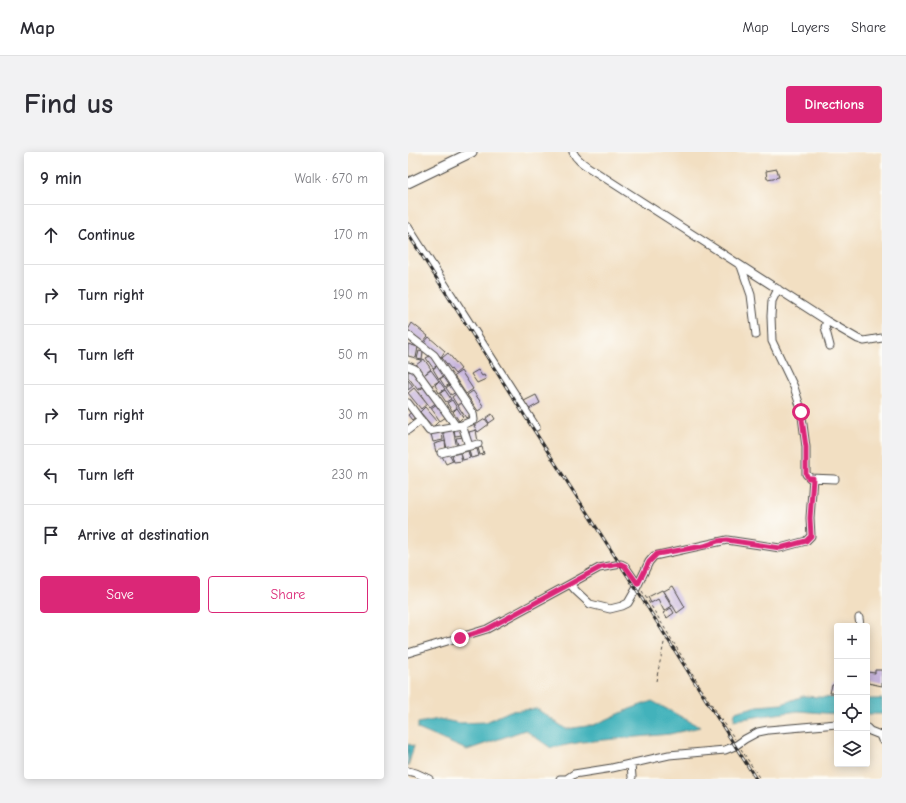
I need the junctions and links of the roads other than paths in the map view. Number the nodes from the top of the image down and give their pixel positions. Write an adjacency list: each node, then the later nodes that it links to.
1 (472, 152): 3 (main road)
2 (573, 152): 5 (street)
3 (408, 183)
4 (408, 227): 16 (street)
5 (741, 266): 6 (street); 9 (street)
6 (778, 289): 7 (street); 21 (street)
7 (827, 321): 10 (street); 11 (street)
8 (408, 335): 15 (street)
9 (756, 335)
10 (882, 338)
11 (830, 346)
12 (408, 366): 15 (street)
13 (408, 403): 14 (street)
14 (421, 420): 15 (street); 17 (street)
15 (459, 425): 19 (street)
16 (536, 427)
17 (408, 430)
18 (478, 444): 19 (street)
19 (469, 446): 20 (street)
20 (440, 453)
21 (813, 478): 22 (street); 24 (street)
22 (835, 479)
23 (570, 584): 24 (street); 24 (street); 27 (street)
24 (638, 584)
25 (859, 618): 26 (street)
26 (860, 623)
27 (408, 653)
28 (834, 724): 31 (street)
29 (870, 731): 30 (street)
30 (882, 740)
31 (631, 764): 33 (street); 35 (street)
32 (408, 771): 34 (street)
33 (632, 777)
34 (429, 779)
35 (565, 779)

